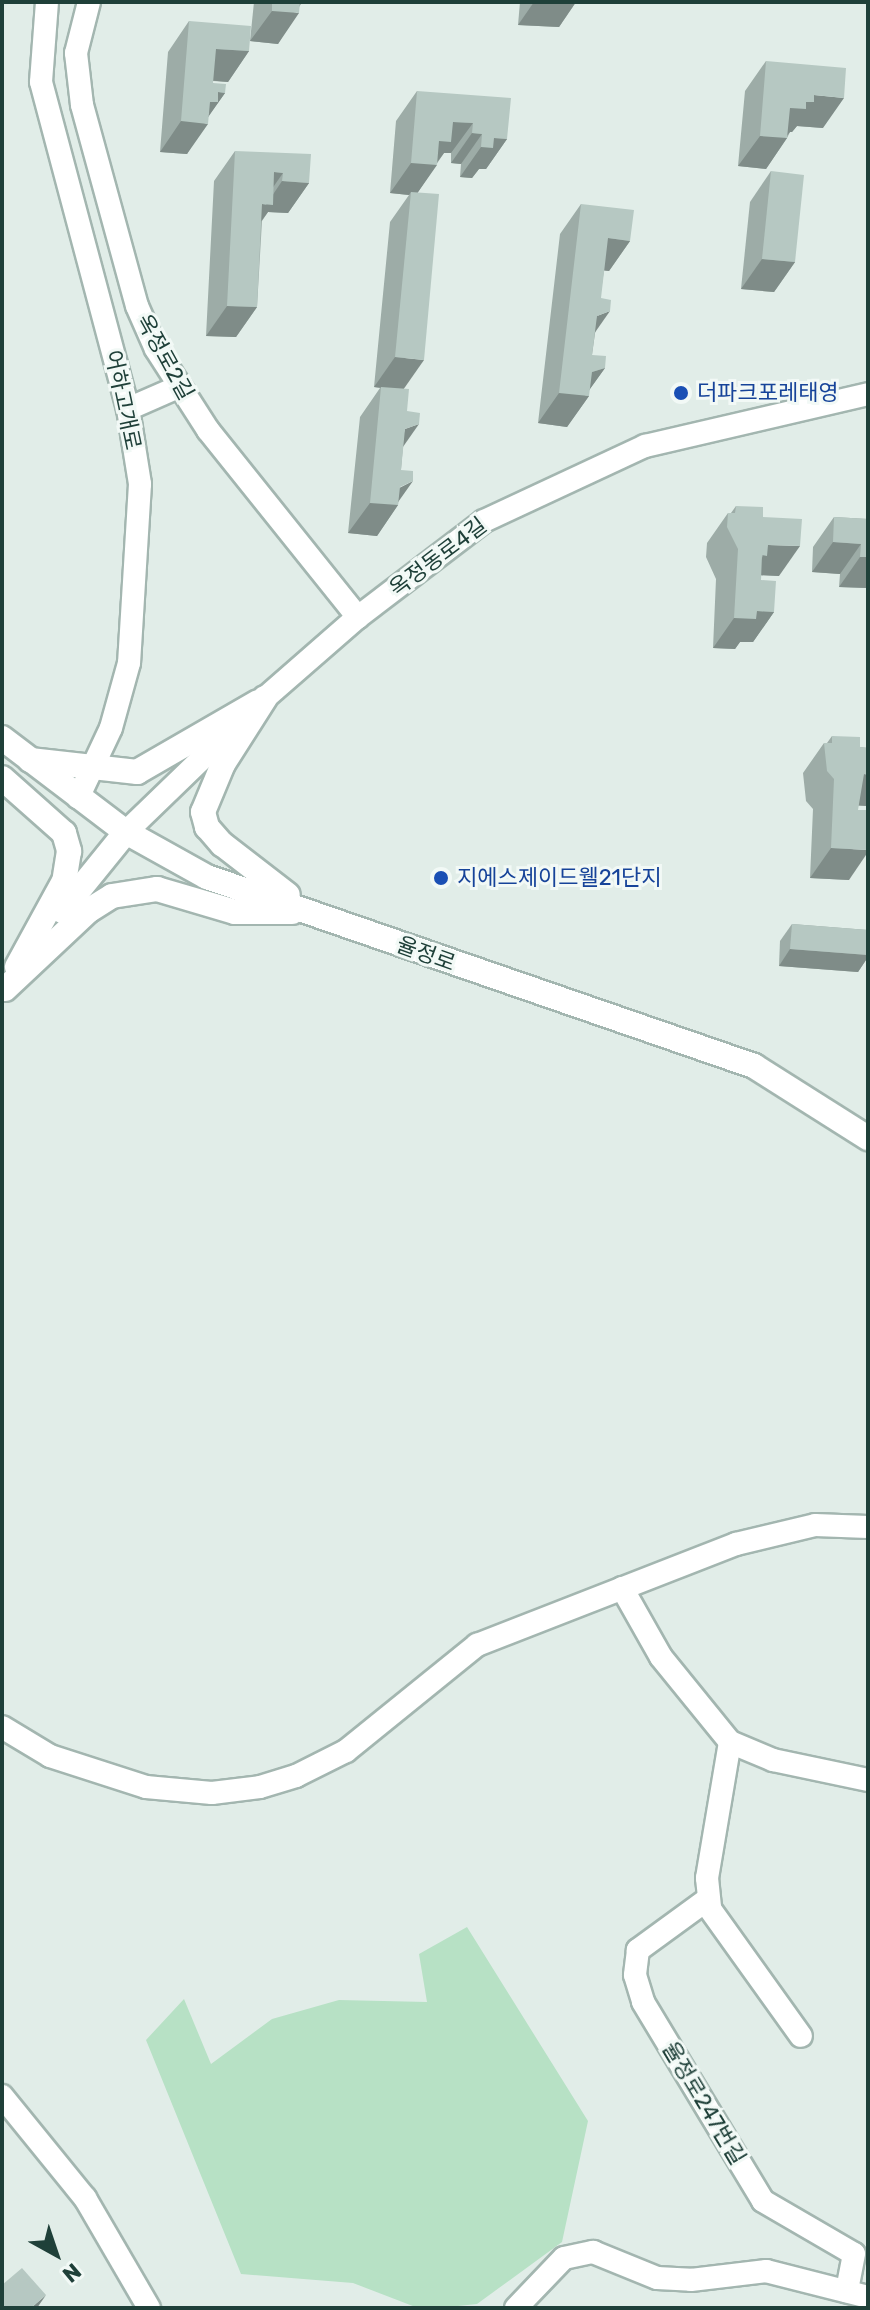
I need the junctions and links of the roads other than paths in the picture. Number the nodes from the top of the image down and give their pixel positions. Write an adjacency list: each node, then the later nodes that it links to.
1 (47, 2): 5 (street, 어하고개로)
2 (89, 2): 3 (street, 옥정로2길)
3 (178, 387): 5 (street); 6 (street, 옥정로2길)
4 (868, 394): 6 (street, 옥정동로4길)
5 (128, 409): 10 (street, 어하고개로)
6 (358, 617): 7 (street, 옥정동로4길)
7 (265, 698): 10 (main road); 13 (street, 옥정동로4길); 14 (main road)
8 (2, 738): 9 (main road, 율정로)
9 (28, 760): 10 (main road); 12 (main road, 율정로)
10 (92, 770): 12 (street, 어하고개로)
11 (2, 778): 15 (main road)
12 (78, 798): 13 (main road, 율정로)
13 (126, 832): 14 (main road, 율정로); 15 (main road)
14 (313, 912): 15 (main road); 16 (main road, 율정로)
15 (4, 992)
16 (868, 1138)
17 (868, 1527): 18 (street)
18 (622, 1588): 19 (street); 20 (street)
19 (2, 1727)
20 (730, 1742): 21 (street); 22 (street)
21 (868, 1780)
22 (708, 1899): 23 (street); 25 (street, 율정로247번길)
23 (801, 2036)
24 (2, 2096): 26 (street)
25 (858, 2294): 27 (street, 율정로247번길)
26 (149, 2308)
27 (516, 2308)

